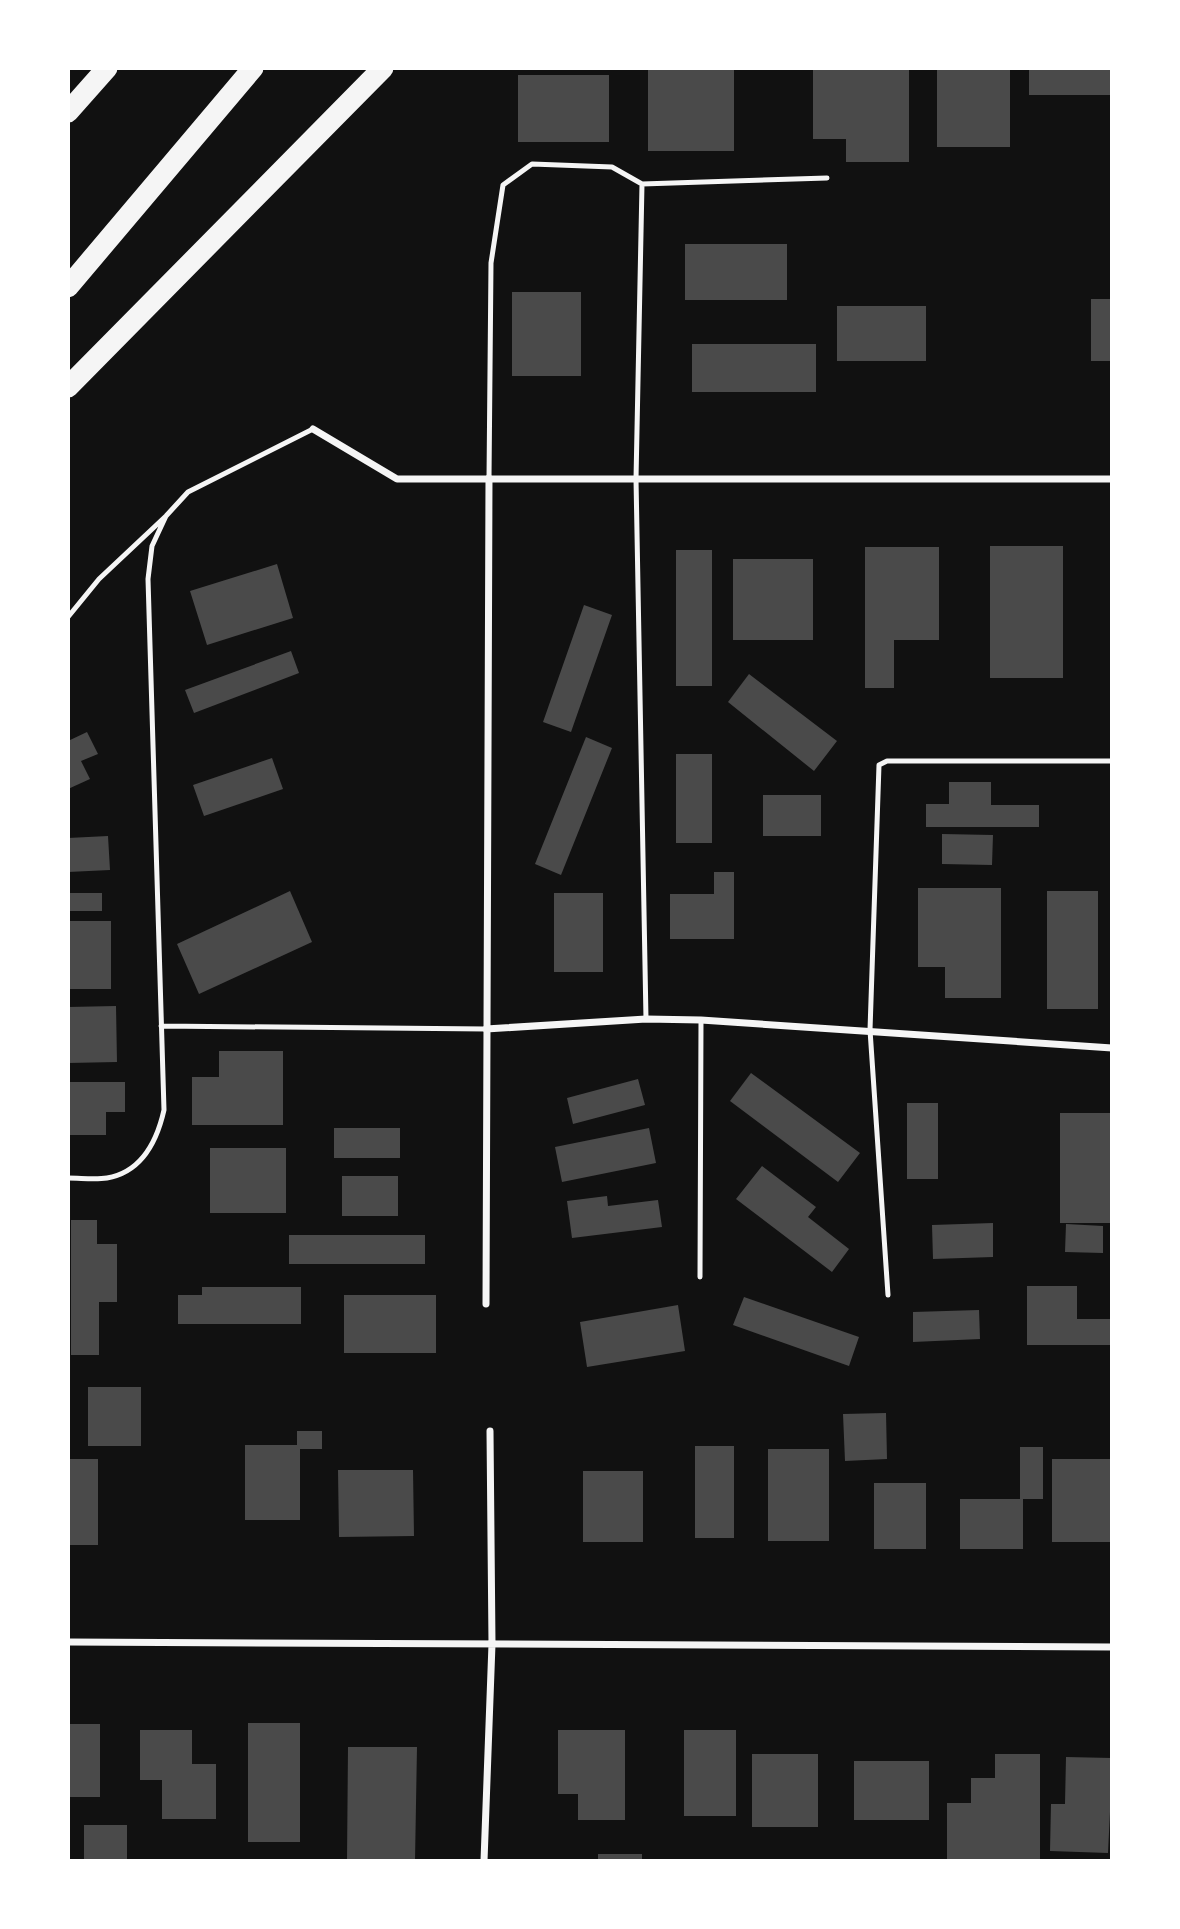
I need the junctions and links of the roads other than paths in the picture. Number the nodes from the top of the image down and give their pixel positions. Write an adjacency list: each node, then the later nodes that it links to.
1 (107, 68): 4 (highway)
2 (253, 68): 7 (highway)
3 (383, 68): 8 (highway)
4 (68, 112)
5 (827, 178): 6 (lane)
6 (642, 184): 10 (lane); 11 (lane)
7 (68, 287)
8 (68, 387)
9 (313, 429): 10 (street); 13 (lane)
10 (489, 478): 11 (street); 19 (street)
11 (636, 479): 12 (street); 16 (lane)
12 (1112, 479)
13 (166, 516): 14 (lane); 18 (lane)
14 (68, 617)
15 (1112, 761): 20 (lane)
16 (646, 1019): 17 (street); 19 (street)
17 (701, 1020): 20 (street); 23 (lane)
18 (161, 1026): 19 (lane); 22 (lane)
19 (486, 1029): 25 (street)
20 (870, 1030): 21 (street); 24 (lane)
21 (1112, 1048)
22 (68, 1178)
23 (700, 1277)
24 (888, 1295)
25 (486, 1304)
26 (490, 1432): 28 (street)
27 (68, 1642): 28 (street)
28 (492, 1644): 29 (street); 30 (street)
29 (1112, 1647)
30 (484, 1861)

